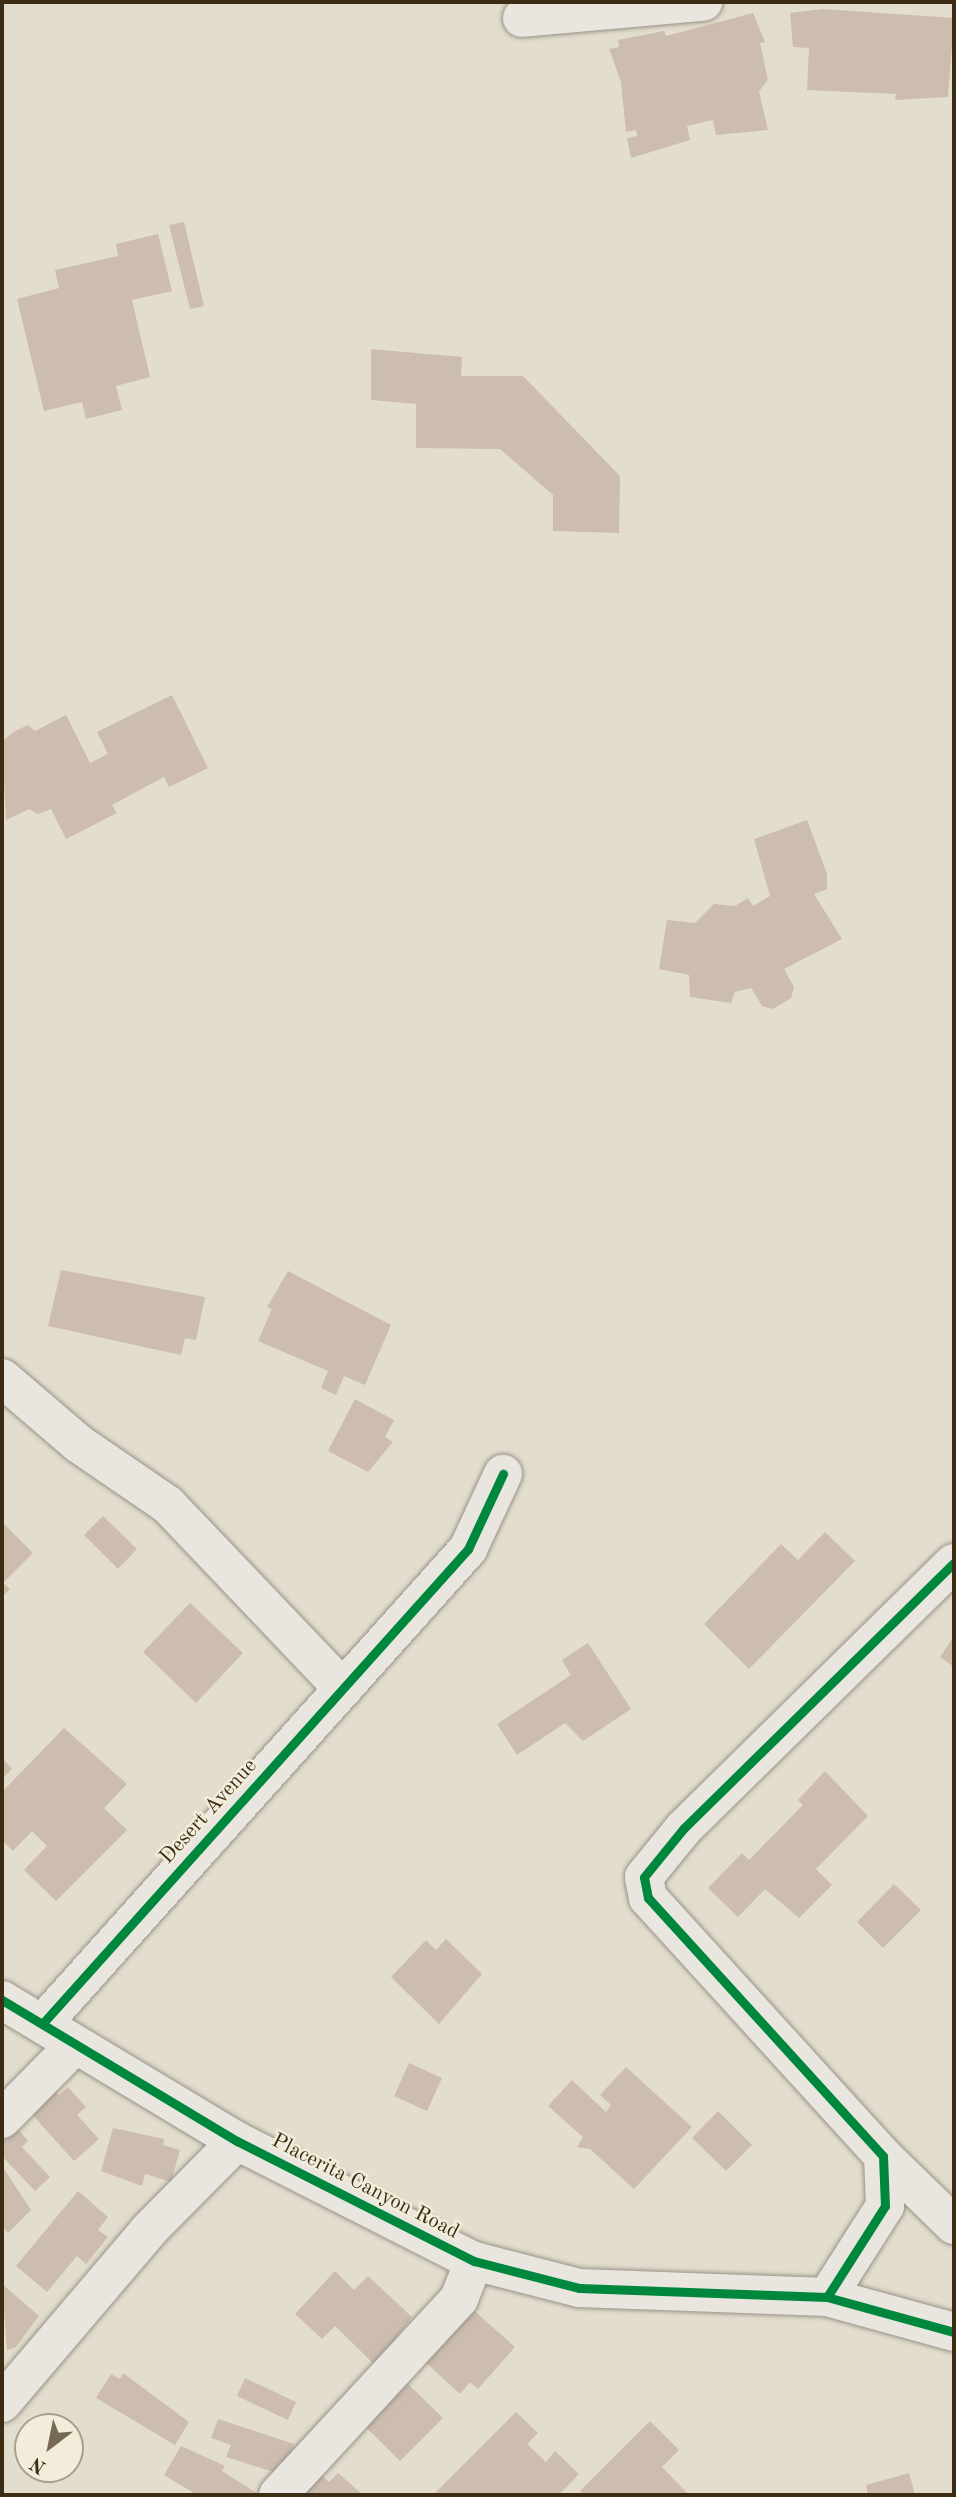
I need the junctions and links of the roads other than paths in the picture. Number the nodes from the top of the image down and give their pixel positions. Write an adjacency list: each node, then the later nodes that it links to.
1 (703, 2): 2 (street)
2 (522, 18)
3 (2, 1378): 6 (street)
4 (503, 1474): 6 (street, Desert Avenue)
5 (954, 1563): 12 (street)
6 (343, 1689): 8 (street, Desert Avenue)
7 (2, 2000): 8 (street, Placerita Canyon Road)
8 (43, 2023): 9 (street, Placerita Canyon Road)
9 (75, 2045): 10 (street); 11 (street, Placerita Canyon Road)
10 (2, 2119)
11 (237, 2141): 14 (street, Placerita Canyon Road); 17 (street)
12 (883, 2156): 13 (street); 15 (street)
13 (954, 2225)
14 (474, 2261): 15 (street, Placerita Canyon Road); 18 (street)
15 (827, 2297): 16 (street, Placerita Canyon Road)
16 (954, 2332)
17 (2, 2403)
18 (278, 2495)

